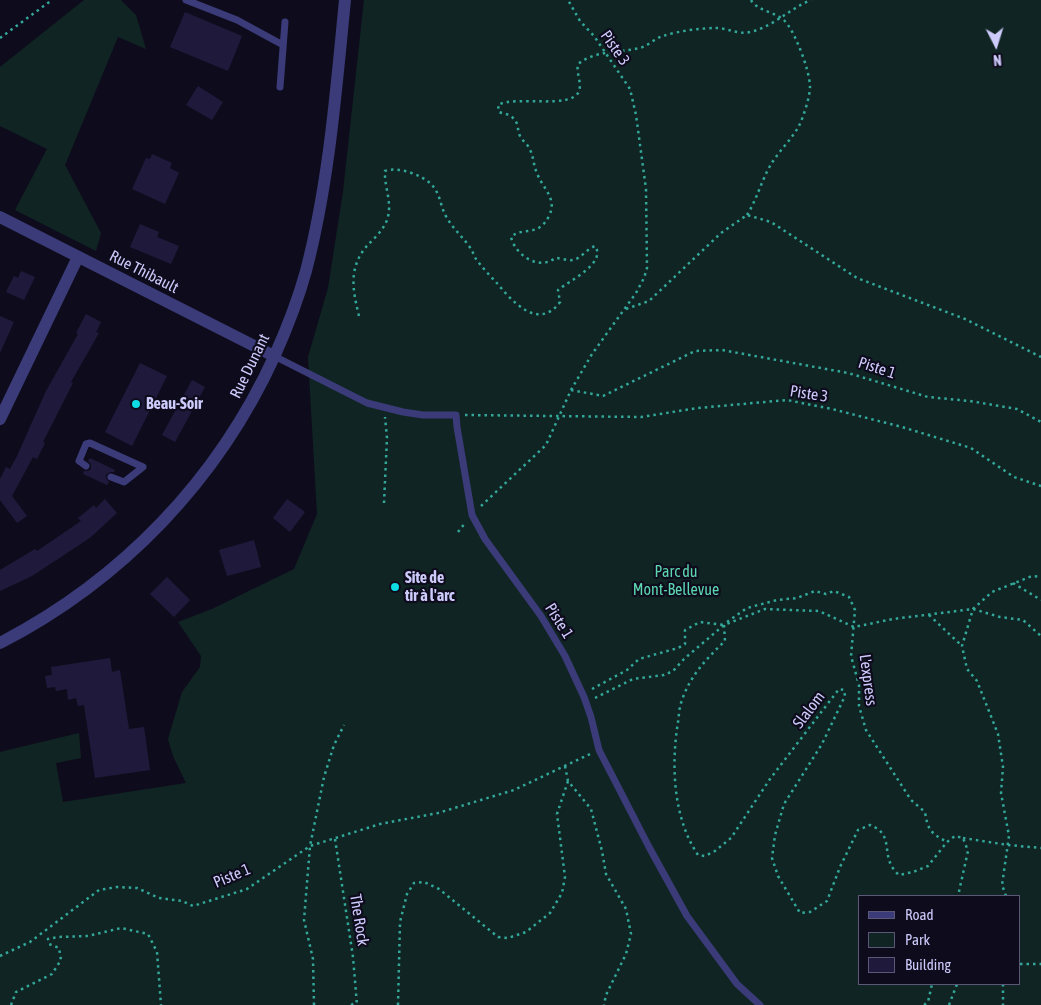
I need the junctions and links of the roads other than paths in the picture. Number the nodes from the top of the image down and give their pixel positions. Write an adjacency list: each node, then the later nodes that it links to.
1 (186, 0): 4 (lane)
2 (345, 0): 8 (street, Rue Dunant)
3 (285, 22): 4 (lane)
4 (283, 45): 5 (lane)
5 (280, 87)
6 (0, 217): 7 (street, Rue Thibault)
7 (78, 257): 8 (street, Rue Thibault); 9 (street)
8 (274, 356): 12 (street, Rue Dunant); 13 (lane, Piste 1)
9 (0, 419)
10 (86, 466): 11 (lane)
11 (111, 477)
12 (0, 643)
13 (760, 1005)

